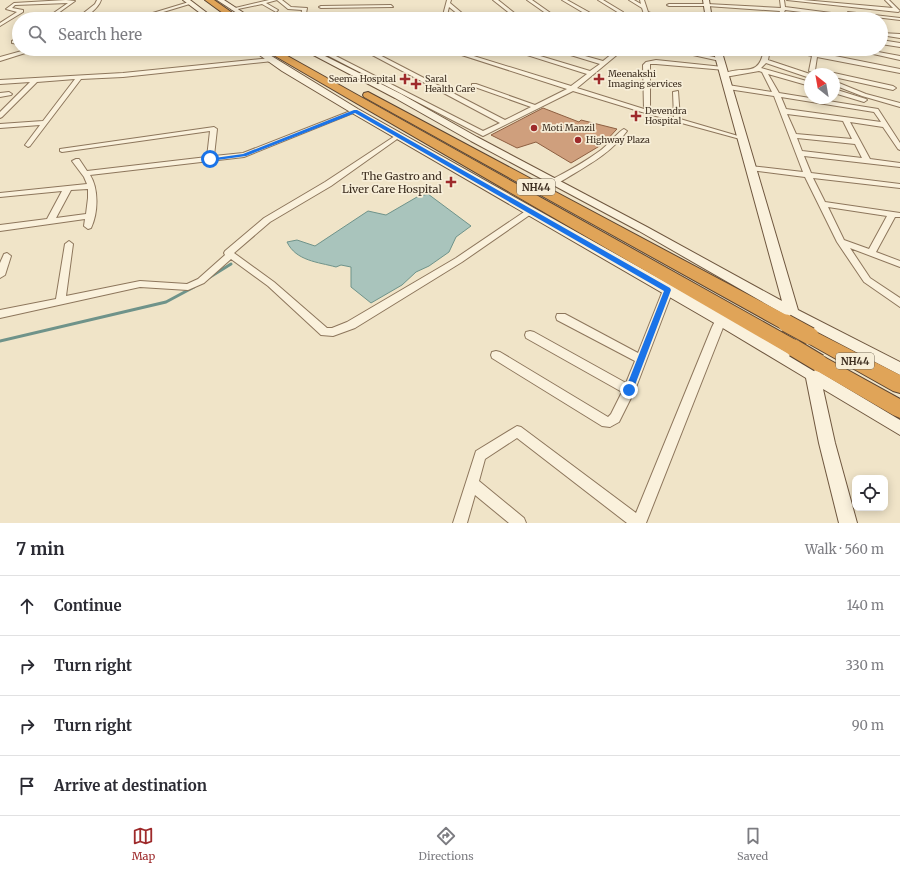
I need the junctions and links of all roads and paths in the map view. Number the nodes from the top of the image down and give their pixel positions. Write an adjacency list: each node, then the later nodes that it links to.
1 (99, 0): 32 (street)
2 (210, 0): 36 (highway)
3 (220, 0): 27 (street)
4 (275, 0): 20 (street)
5 (279, 0): 38 (street)
6 (343, 0): 25 (street)
7 (392, 0): 23 (street)
8 (495, 0): 43 (street)
9 (529, 0): 44 (street)
10 (564, 0): 45 (street)
11 (600, 0): 46 (street)
12 (631, 0): 26 (street)
13 (642, 0): 26 (street)
14 (782, 0): 28 (street)
15 (789, 0): 50 (street)
16 (888, 0): 50 (street)
17 (73, 1): 30 (street); 31 (street)
18 (194, 1): 33 (street); 34 (street); 35 (highway)
19 (449, 2): 41 (street); 42 (street)
20 (263, 3): 27 (street); 29 (street)
21 (706, 3): 22 (street); 28 (street)
22 (669, 5)
23 (391, 6): 25 (street); 40 (street)
24 (321, 7): 25 (street)
25 (339, 7): 39 (street)
26 (645, 8): 47 (street)
27 (234, 9): 37 (street)
28 (783, 9): 48 (street); 49 (street)
29 (276, 11)
30 (19, 12)
31 (57, 12)
32 (88, 12)
33 (158, 12)
34 (205, 12)
35 (212, 12)
36 (227, 12)
37 (239, 12)
38 (304, 12)
39 (336, 12)
40 (390, 12)
41 (446, 12)
42 (460, 12)
43 (511, 12)
44 (547, 12)
45 (585, 12)
46 (621, 12)
47 (646, 12)
48 (782, 12)
49 (810, 12)
50 (898, 12)
51 (12, 17): 56 (street)
52 (888, 17): 53 (street)
53 (900, 18)
54 (888, 22): 55 (street)
55 (900, 23)
56 (1, 24)
57 (888, 35): 58 (street)
58 (900, 36)
59 (888, 43): 60 (street)
60 (900, 45)
61 (12, 56): 80 (street)
62 (256, 56): 90 (street)
63 (272, 56): 109 (street)
64 (273, 56): 164 (highway, NH44, bridge)
65 (299, 56): 159 (highway, NH44)
66 (325, 56): 135 (street)
67 (326, 56): 116 (street)
68 (377, 56): 116 (street)
69 (469, 56): 98 (street)
70 (534, 56): 87 (street)
71 (578, 56): 82 (street)
72 (612, 56): 82 (street)
73 (689, 56): 83 (street)
74 (719, 56): 83 (street)
75 (766, 56): 81 (street)
76 (815, 56): 84 (street)
77 (825, 56): 86 (street)
78 (888, 56): 79 (street)
79 (900, 58)
80 (0, 59)
81 (765, 61): 85 (street); 88 (street)
82 (604, 63): 87 (street)
83 (723, 68): 85 (street); 97 (street); 111 (street)
84 (813, 68)
85 (761, 70): 93 (street); 104 (street)
86 (900, 71)
87 (591, 73): 98 (street)
88 (804, 74)
89 (840, 76): 94 (street)
90 (80, 77): 91 (street); 115 (street)
91 (36, 79): 92 (street); 112 (street)
92 (0, 82)
93 (804, 82)
94 (870, 83): 99 (street); 105 (street)
95 (474, 84): 107 (street)
96 (840, 85): 105 (street)
97 (728, 87): 104 (street); 122 (street)
98 (573, 88): 107 (street); 111 (street)
99 (893, 88)
100 (676, 92): 114 (street)
101 (840, 93): 108 (street)
102 (9, 94): 103 (street)
103 (0, 95)
104 (777, 95): 108 (street); 110 (street)
105 (864, 95): 106 (street)
106 (900, 105)
107 (536, 107): 116 (street)
108 (876, 110): 117 (street)
109 (355, 111): 120 (street); 128 (street)
110 (783, 111): 113 (street); 121 (street)
111 (647, 112): 114 (street)
112 (1, 114)
113 (845, 118): 117 (street); 123 (street)
114 (678, 120): 122 (street)
115 (44, 123): 118 (street); 124 (street)
116 (506, 123)
117 (885, 125): 125 (street)
118 (0, 126)
119 (624, 131): 135 (street)
120 (398, 136): 141 (street); 150 (street)
121 (793, 136): 123 (street); 127 (street)
122 (742, 138): 132 (street)
123 (857, 142): 130 (street)
124 (28, 145)
125 (900, 148)
126 (62, 150): 128 (street)
127 (799, 153): 130 (street); 134 (street)
128 (210, 159): 133 (street)
129 (76, 161): 133 (street)
130 (867, 161): 131 (street)
131 (900, 165)
132 (750, 168): 134 (street); 159 (street)
133 (86, 173): 136 (street)
134 (808, 175): 137 (street); 140 (street)
135 (554, 182): 159 (street)
136 (91, 186): 138 (street); 143 (street)
137 (900, 186)
138 (68, 188): 139 (street); 144 (street)
139 (0, 196)
140 (822, 204): 142 (street); 147 (street)
141 (530, 212): 150 (street); 154 (street)
142 (896, 214): 149 (street)
143 (90, 216): 144 (street); 145 (street)
144 (50, 222): 146 (street)
145 (88, 226)
146 (0, 228)
147 (841, 242): 149 (street); 156 (street)
148 (69, 244): 155 (street)
149 (871, 253): 152 (street)
150 (230, 255): 155 (street)
151 (7, 256): 153 (street)
152 (900, 264)
153 (0, 275)
154 (668, 290): 160 (street); 163 (street)
155 (60, 301): 157 (street)
156 (900, 303)
157 (0, 314)
158 (561, 317): 163 (street)
159 (789, 318): 165 (street); 166 (highway, NH44, bridge)
160 (721, 320): 164 (street); 173 (street)
161 (530, 335): 167 (street)
162 (496, 355): 167 (street)
163 (641, 359): 167 (street)
164 (816, 369): 168 (highway, NH44); 169 (street); 174 (street)
165 (900, 369)
166 (900, 385)
167 (629, 390)
168 (900, 409)
169 (900, 428)
170 (471, 483): 171 (street); 172 (street); 173 (street)
171 (460, 523)
172 (519, 523)
173 (638, 523)
174 (848, 523)

